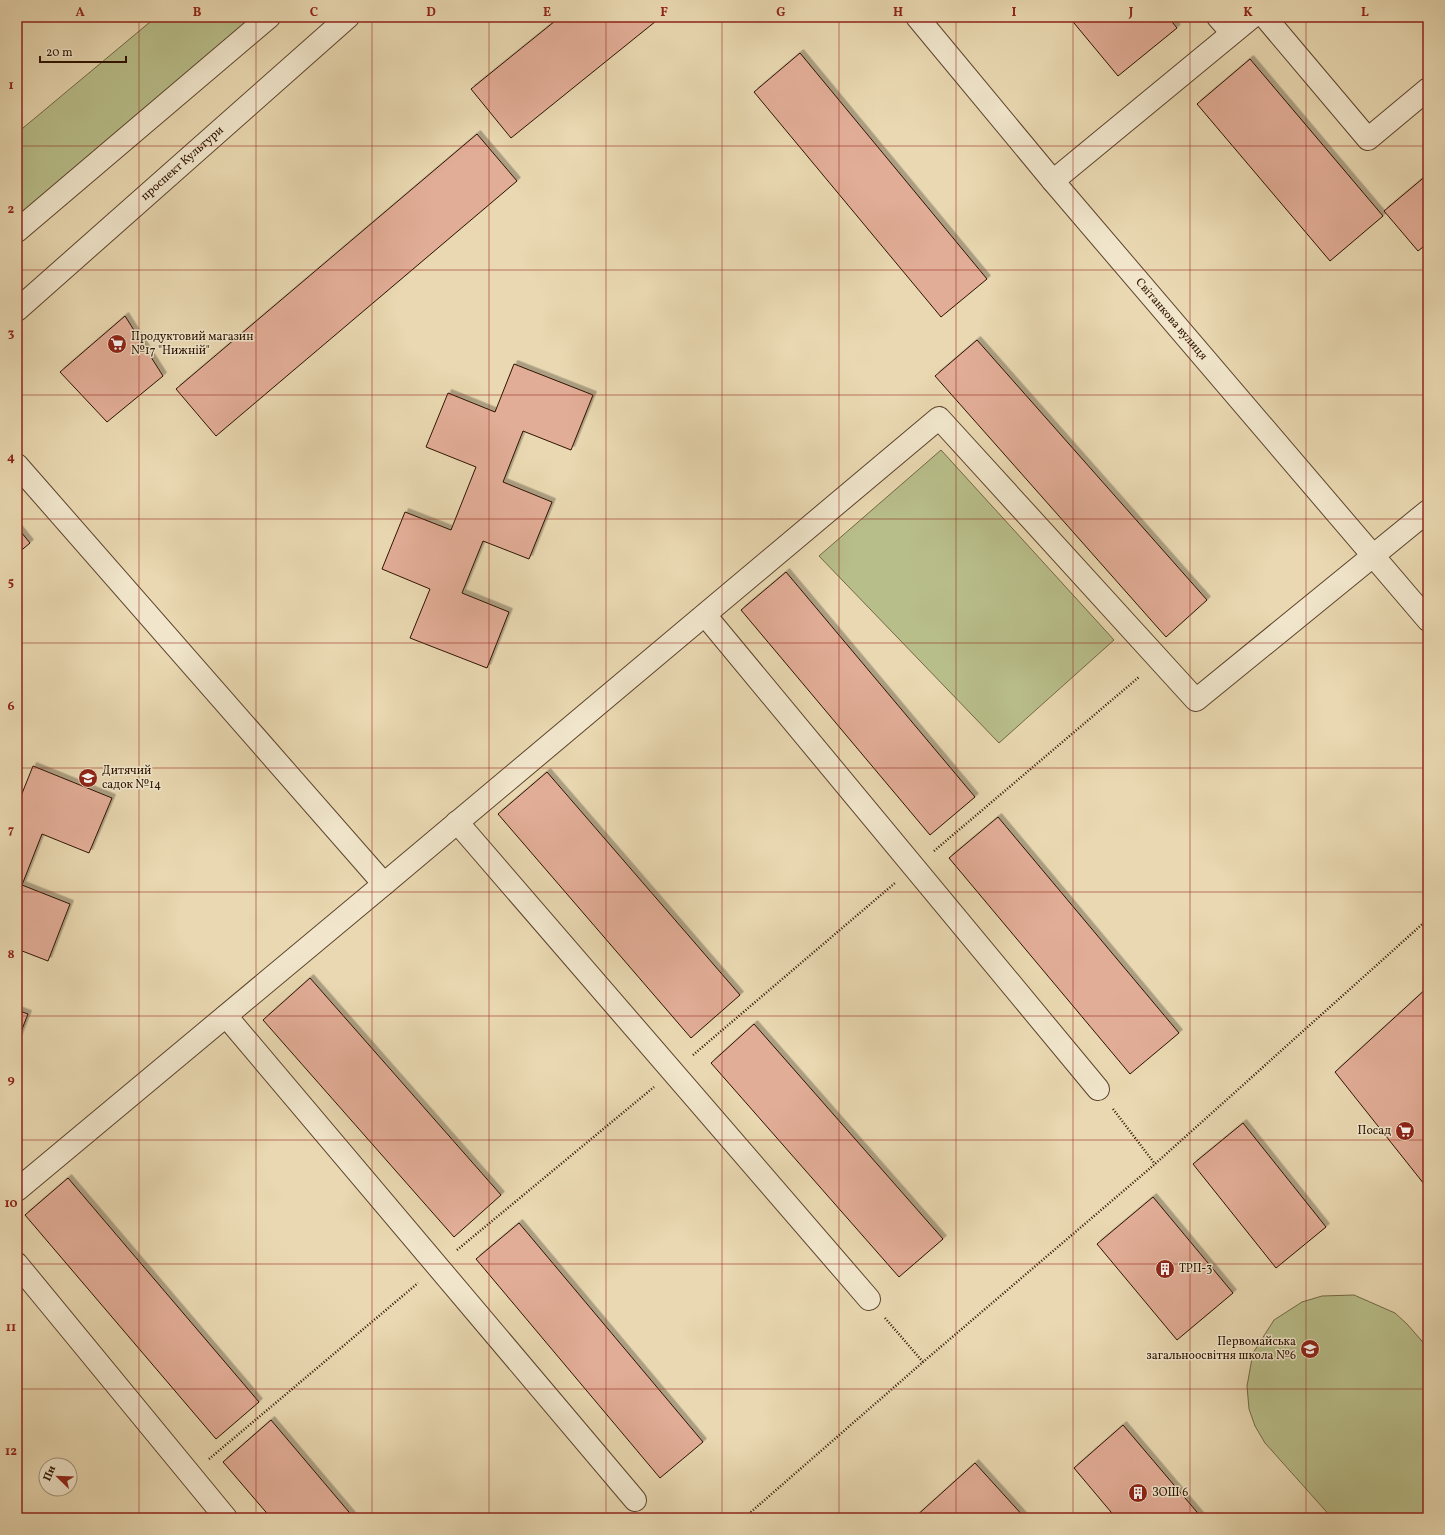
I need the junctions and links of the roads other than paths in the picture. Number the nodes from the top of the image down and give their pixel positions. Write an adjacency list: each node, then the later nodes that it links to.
1 (268, 17): 9 (street)
2 (348, 17): 10 (street, проспект Культури)
3 (917, 17): 8 (street, Світанкова вулиця)
4 (1252, 17): 6 (street)
5 (1266, 17): 7 (street)
6 (1225, 25): 8 (street)
7 (1428, 89)
8 (1053, 181): 13 (street, Світанкова вулиця)
9 (17, 231)
10 (17, 310)
11 (17, 465): 17 (street)
12 (1428, 511): 13 (street)
13 (1374, 556): 14 (street); 15 (street, Світанкова вулиця)
14 (705, 615): 16 (street); 19 (street)
15 (1428, 620)
16 (457, 822): 17 (street); 22 (street)
17 (384, 884): 18 (street)
18 (226, 1016): 20 (street); 23 (street)
19 (1098, 1089)
20 (17, 1190)
21 (17, 1264): 24 (street)
22 (869, 1299)
23 (635, 1500)
24 (226, 1518)

